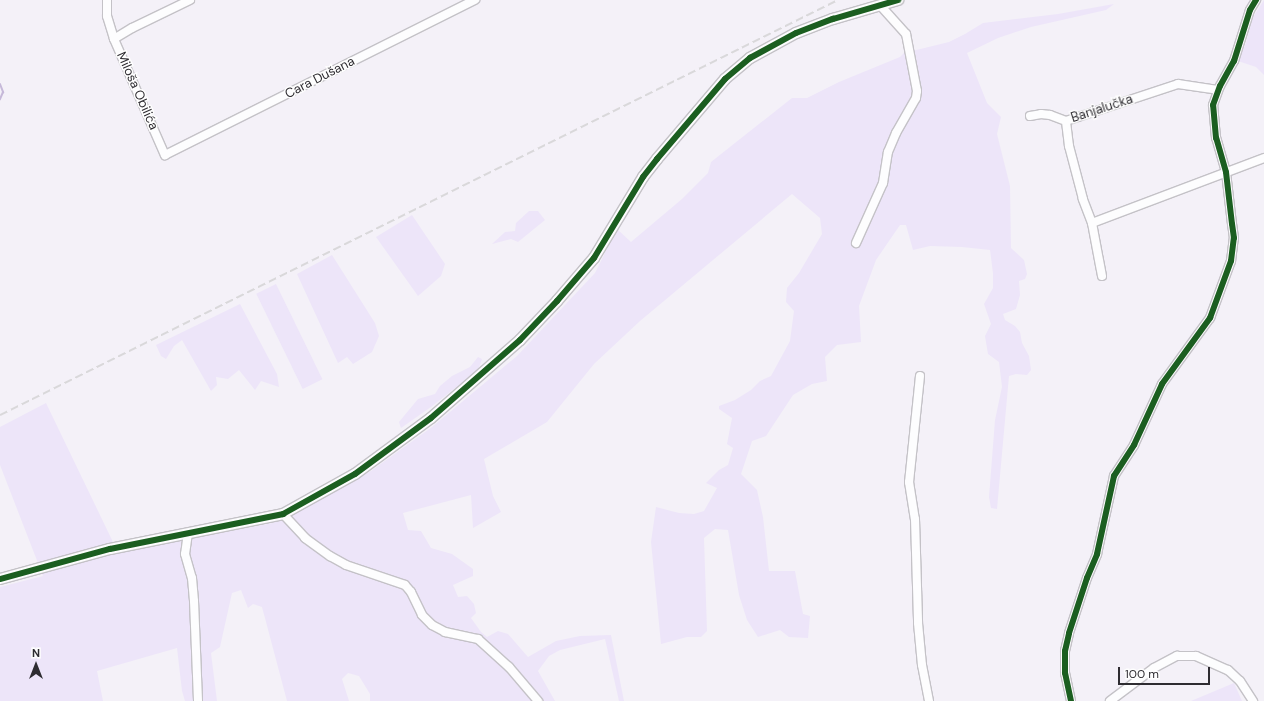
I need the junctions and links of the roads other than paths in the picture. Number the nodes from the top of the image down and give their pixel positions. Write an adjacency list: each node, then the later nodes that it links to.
1 (107, 0): 7 (street)
2 (190, 0): 7 (street, Miloša Obilića)
3 (475, 0): 11 (street, Cara Dušana)
4 (898, 0): 6 (main road)
5 (1256, 0): 8 (street)
6 (880, 5): 15 (street); 18 (main road)
7 (114, 39): 11 (street, Miloša Obilića)
8 (1218, 90): 10 (street, Banjalučka); 13 (street)
9 (1030, 116): 10 (street)
10 (1066, 121): 14 (street, Banjalučka)
11 (165, 155)
12 (1264, 158): 13 (street)
13 (1226, 172): 14 (street); 24 (street)
14 (1092, 223): 16 (street, Banjalučka)
15 (856, 243)
16 (1102, 276)
17 (920, 376): 23 (street)
18 (283, 514): 19 (main road); 22 (street)
19 (188, 533): 20 (main road); 21 (street)
20 (0, 580)
21 (198, 701)
22 (538, 701)
23 (929, 701)
24 (1071, 701)
25 (1110, 701): 26 (street)
26 (1253, 701)

